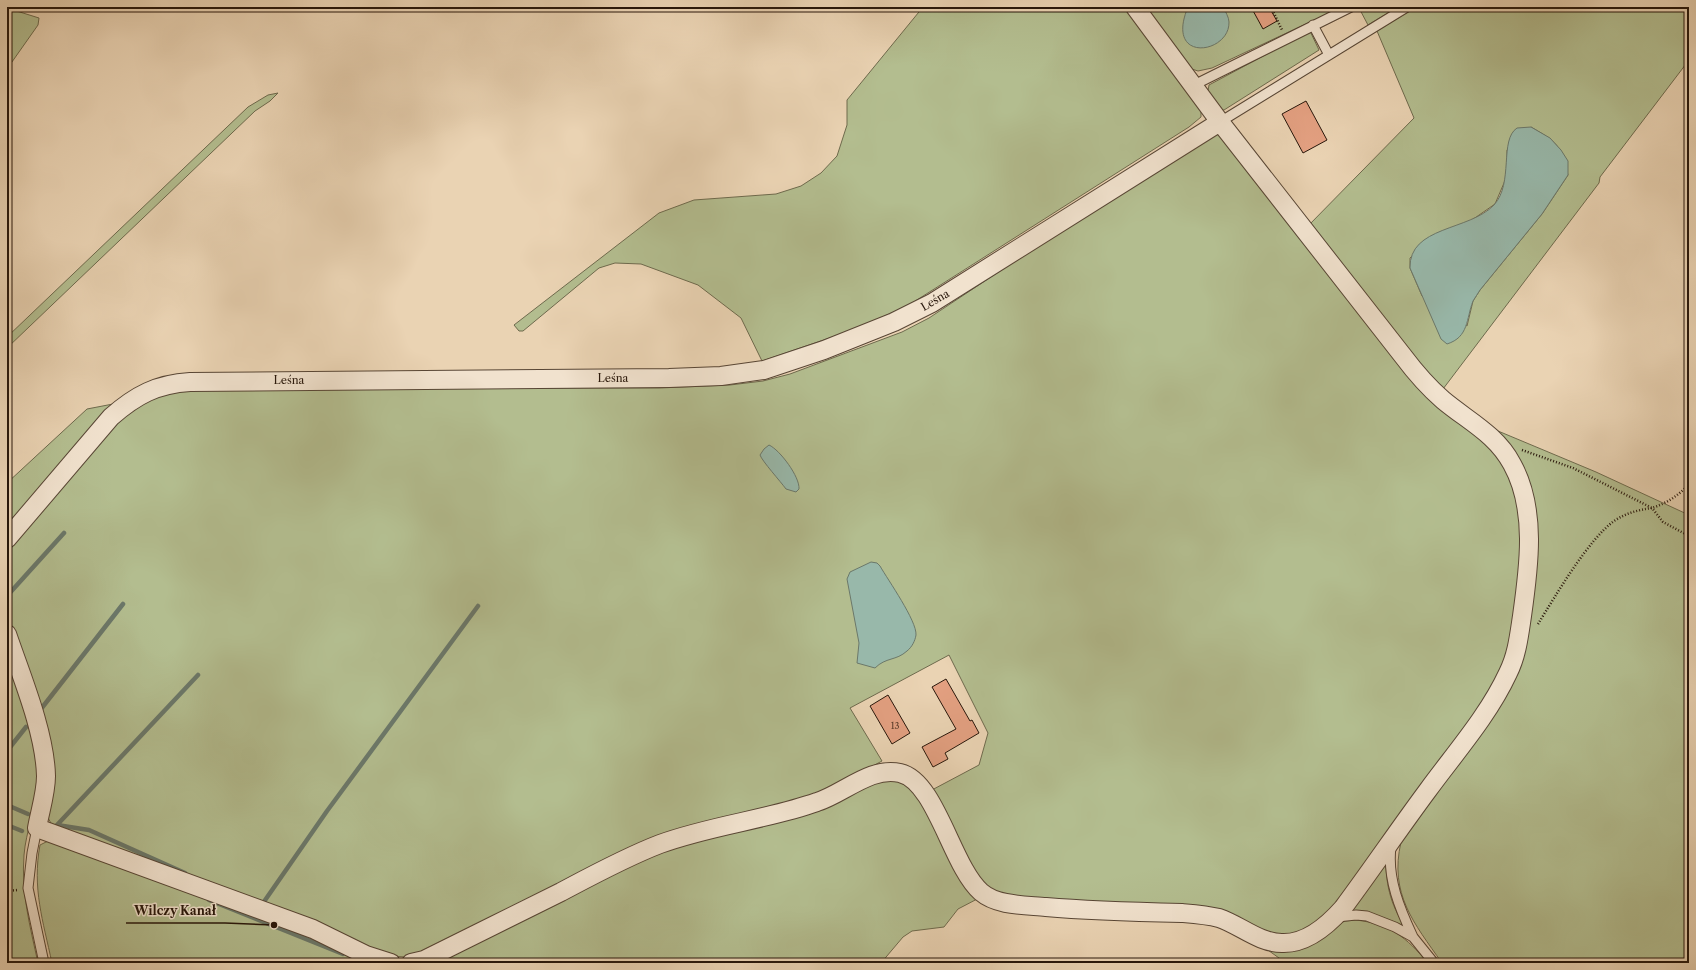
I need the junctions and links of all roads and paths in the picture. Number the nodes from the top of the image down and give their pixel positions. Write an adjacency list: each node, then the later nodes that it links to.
1 (1135, 7): 8 (street)
2 (1271, 7): 6 (path)
3 (1351, 7): 5 (lane)
4 (1407, 7): 7 (lane)
5 (1313, 25): 6 (lane); 7 (lane)
6 (1287, 38): 8 (lane)
7 (1328, 55): 9 (lane)
8 (1194, 85): 9 (street)
9 (1220, 122): 10 (street); 14 (street, Leśna)
10 (1497, 441): 12 (path); 18 (street)
11 (1689, 484): 12 (path)
12 (1652, 508): 13 (path); 15 (path)
13 (1689, 536)
14 (7, 539)
15 (1534, 631)
16 (7, 634): 17 (street)
17 (37, 828): 21 (lane); 22 (street)
18 (1392, 840): 19 (street); 20 (lane)
19 (1335, 917): 20 (lane); 23 (street)
20 (1413, 937): 24 (lane)
21 (44, 963)
22 (391, 963)
23 (411, 963)
24 (1434, 963)

